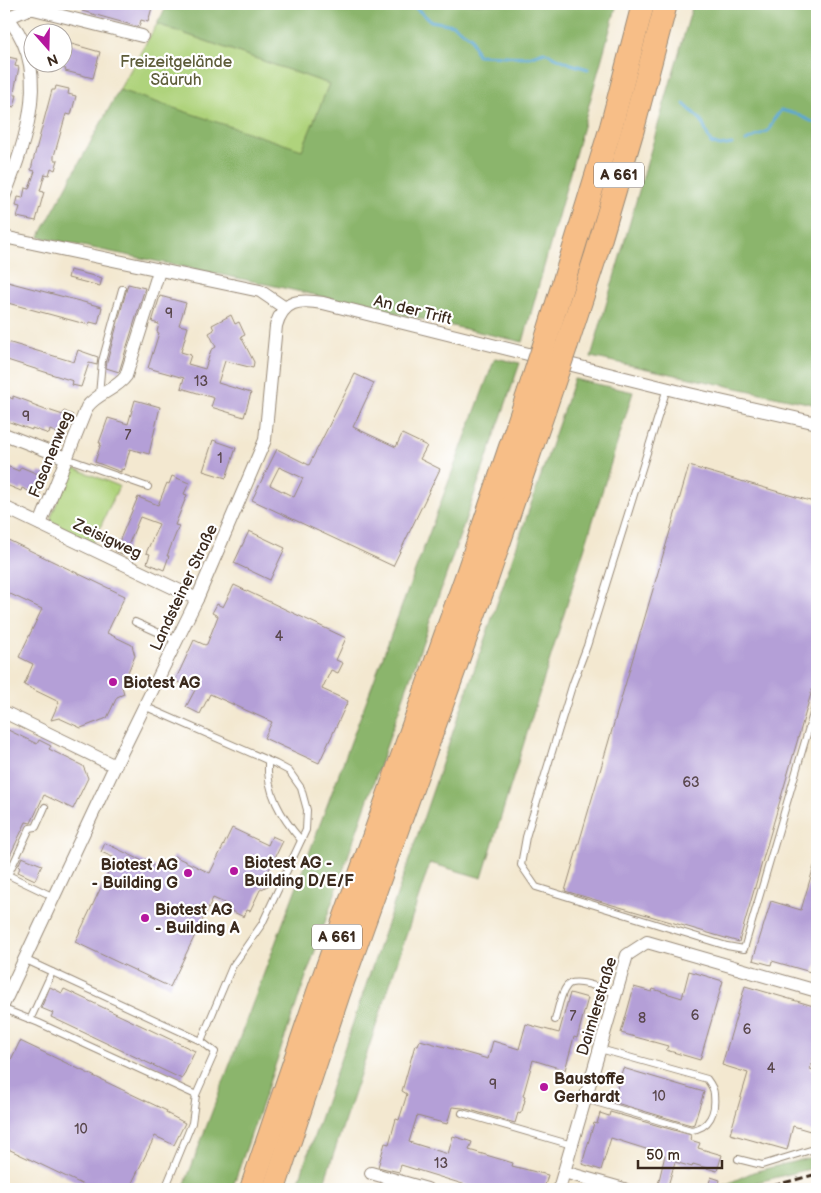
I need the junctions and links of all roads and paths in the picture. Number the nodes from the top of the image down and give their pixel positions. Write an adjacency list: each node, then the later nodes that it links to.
1 (643, 4): 10 (highway, A 661)
2 (666, 4): 10 (highway, A 661)
3 (6, 16): 4 (street); 5 (street)
4 (142, 36)
5 (4, 196)
6 (4, 237): 7 (street)
7 (160, 271): 9 (street); 13 (street, Fasanenweg)
8 (122, 289): 13 (lane)
9 (285, 308): 12 (street, An der Trift); 20 (street, Landsteiner Straße)
10 (556, 342): 11 (highway, A 661, bridge)
11 (542, 385): 51 (highway, A 661); 52 (highway, A 661)
12 (667, 388): 14 (street, An der Trift); 23 (lane)
13 (98, 395): 16 (street, Fasanenweg)
14 (817, 423)
15 (4, 434): 16 (street)
16 (66, 458): 17 (lane); 19 (street, Fasanenweg)
17 (148, 487)
18 (4, 508): 19 (street, Zeisigweg)
19 (40, 524): 20 (street, Zeisigweg)
20 (198, 599): 22 (street, Landsteiner Straße)
21 (135, 622): 22 (lane)
22 (176, 641): 24 (street, Landsteiner Straße)
23 (817, 700)
24 (144, 706): 26 (lane); 27 (street, Landsteiner Straße)
25 (4, 712): 27 (street)
26 (268, 761): 29 (lane); 29 (lane)
27 (115, 766): 31 (street, Landsteiner Straße)
28 (45, 807): 30 (lane)
29 (301, 840): 40 (lane)
30 (6, 874): 31 (lane)
31 (54, 898): 32 (street, Landsteiner Straße)
32 (24, 959): 33 (lane); 36 (street, Landsteiner Straße)
33 (52, 972): 38 (lane); 40 (lane)
34 (817, 991): 35 (street, Daimlerstraße)
35 (616, 993): 39 (lane); 41 (street, Daimlerstraße)
36 (4, 1003)
37 (4, 1009): 38 (lane)
38 (30, 1020): 42 (lane)
39 (555, 1020)
40 (201, 1041): 42 (lane)
41 (600, 1049): 43 (street, Daimlerstraße); 43 (lane)
42 (196, 1096): 50 (lane)
43 (585, 1099): 45 (street, Daimlerstraße)
44 (462, 1113): 45 (lane)
45 (572, 1145): 48 (street, Daimlerstraße)
46 (817, 1148): 47 (lane)
47 (738, 1159)
48 (564, 1172): 54 (street, Daimlerstraße); 55 (street)
49 (371, 1173): 53 (street)
50 (165, 1189)
51 (251, 1189)
52 (274, 1189)
53 (427, 1189)
54 (559, 1189)
55 (624, 1189)

